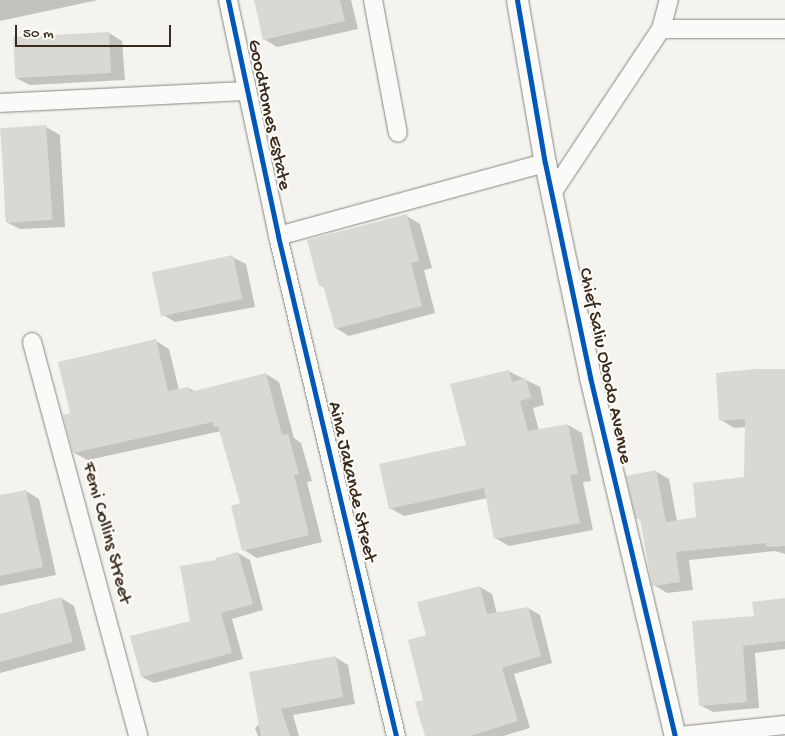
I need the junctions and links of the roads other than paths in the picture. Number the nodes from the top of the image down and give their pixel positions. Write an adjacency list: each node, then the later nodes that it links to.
1 (228, 0): 7 (street, GoodHomes Estate)
2 (373, 0): 9 (street)
3 (518, 0): 10 (street, Chief Saliu Obodo Avenue)
4 (669, 0): 6 (street)
5 (785, 29): 6 (street)
6 (661, 30): 11 (street)
7 (247, 91): 8 (street); 12 (street, GoodHomes Estate)
8 (0, 103)
9 (398, 133)
10 (545, 163): 11 (street, Chief Saliu Obodo Avenue); 12 (street)
11 (552, 193): 17 (street, Chief Saliu Obodo Avenue)
12 (278, 236): 16 (street, Aina Jakande Street)
13 (32, 342): 15 (street, Femi Collins Street)
14 (785, 725): 17 (street)
15 (138, 736)
16 (396, 736)
17 (677, 736)

